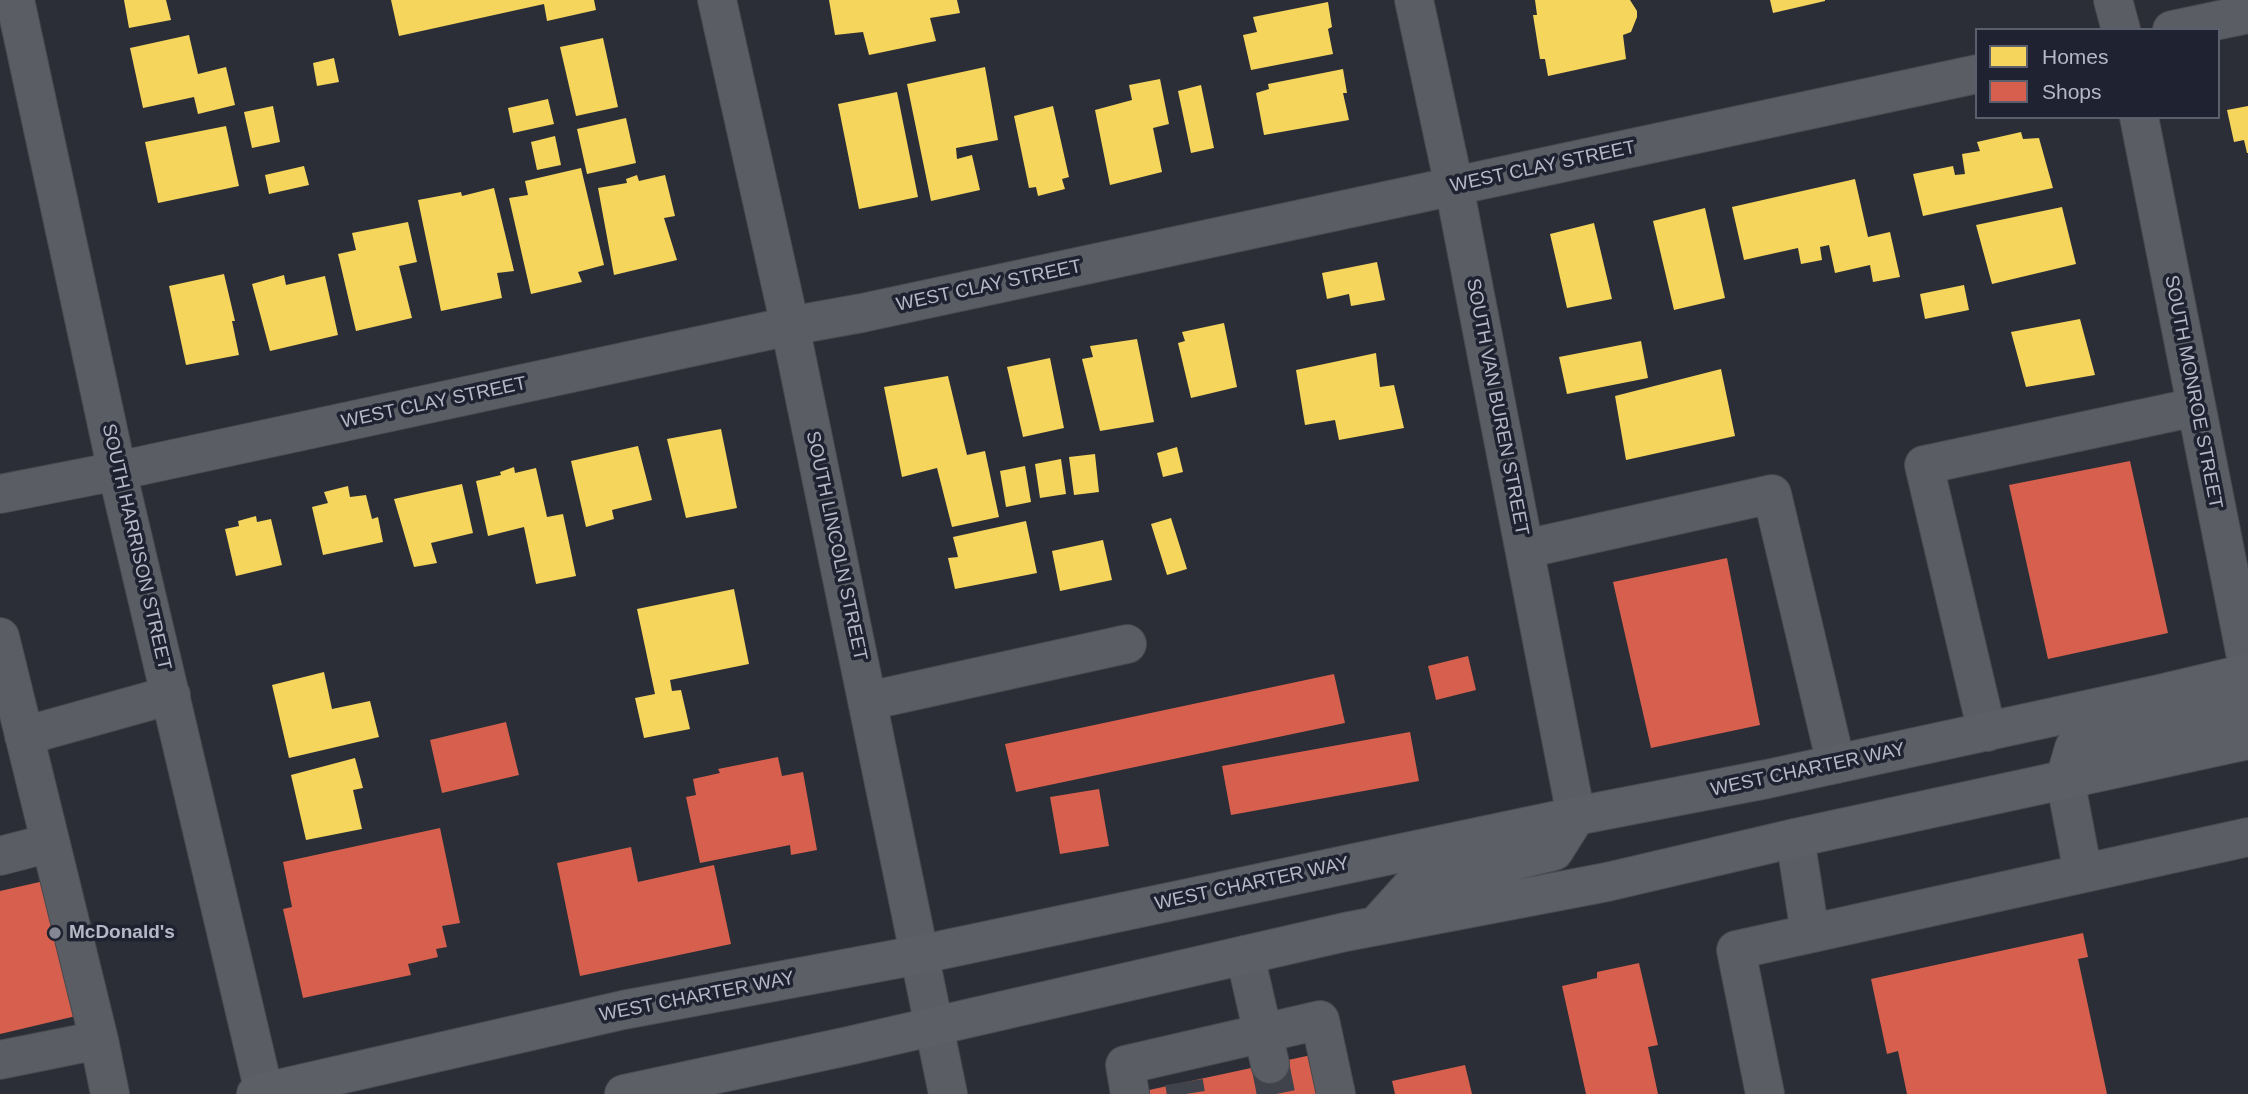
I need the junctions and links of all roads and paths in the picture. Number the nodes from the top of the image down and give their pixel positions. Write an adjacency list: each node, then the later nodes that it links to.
1 (15, 0): 13 (street, SOUTH HARRISON STREET)
2 (717, 0): 11 (street, SOUTH LINCOLN STREET)
3 (1414, 0): 10 (street, SOUTH VAN BUREN STREET)
4 (2113, 0): 6 (street)
5 (2248, 14): 7 (street)
6 (2120, 28)
7 (2182, 28)
8 (1975, 74): 10 (street, WEST CLAY STREET)
9 (2139, 119): 12 (street, SOUTH MONROE STREET)
10 (1454, 187): 11 (street, WEST CLAY STREET); 15 (street, SOUTH VAN BUREN STREET)
11 (790, 326): 13 (street, WEST CLAY STREET); 22 (street, SOUTH LINCOLN STREET)
12 (2196, 407): 18 (street, SOUTH MONROE STREET); 23 (street)
13 (117, 471): 14 (street, WEST CLAY STREET); 21 (street, SOUTH HARRISON STREET)
14 (0, 494)
15 (1525, 549): 26 (street); 28 (street, SOUTH VAN BUREN STREET)
16 (0, 638): 24 (street)
17 (1127, 644): 22 (street)
18 (2248, 667)
19 (2248, 673): 23 (main road, WEST CHARTER WAY)
20 (2248, 680): 27 (main road)
21 (171, 695): 24 (street); 42 (street, SOUTH HARRISON STREET)
22 (868, 701): 36 (street, SOUTH LINCOLN STREET)
23 (1987, 732): 26 (main road, WEST CHARTER WAY)
24 (24, 736): 31 (street)
25 (2248, 740): 27 (main road)
26 (1836, 764): 28 (main road, WEST CHARTER WAY)
27 (2065, 779): 30 (main road); 33 (street)
28 (1576, 816): 34 (main road); 36 (main road, WEST CHARTER WAY)
29 (2248, 837): 33 (street)
30 (1795, 838): 34 (main road); 35 (street)
31 (50, 843): 32 (street); 39 (street)
32 (0, 856)
33 (2083, 873): 35 (street)
34 (1376, 926): 37 (main road)
35 (1810, 933): 48 (street)
36 (918, 955): 38 (street, SOUTH LINCOLN STREET); 42 (main road, WEST CHARTER WAY)
37 (1245, 956): 38 (main road); 40 (street)
38 (932, 1026): 44 (main road); 45 (street, SOUTH LINCOLN STREET)
39 (99, 1040): 41 (street); 43 (street)
40 (1267, 1048): 46 (street); 47 (street)
41 (0, 1060)
42 (261, 1093)
43 (110, 1094)
44 (624, 1094)
45 (948, 1094)
46 (1130, 1094)
47 (1336, 1094)
48 (1765, 1094)

